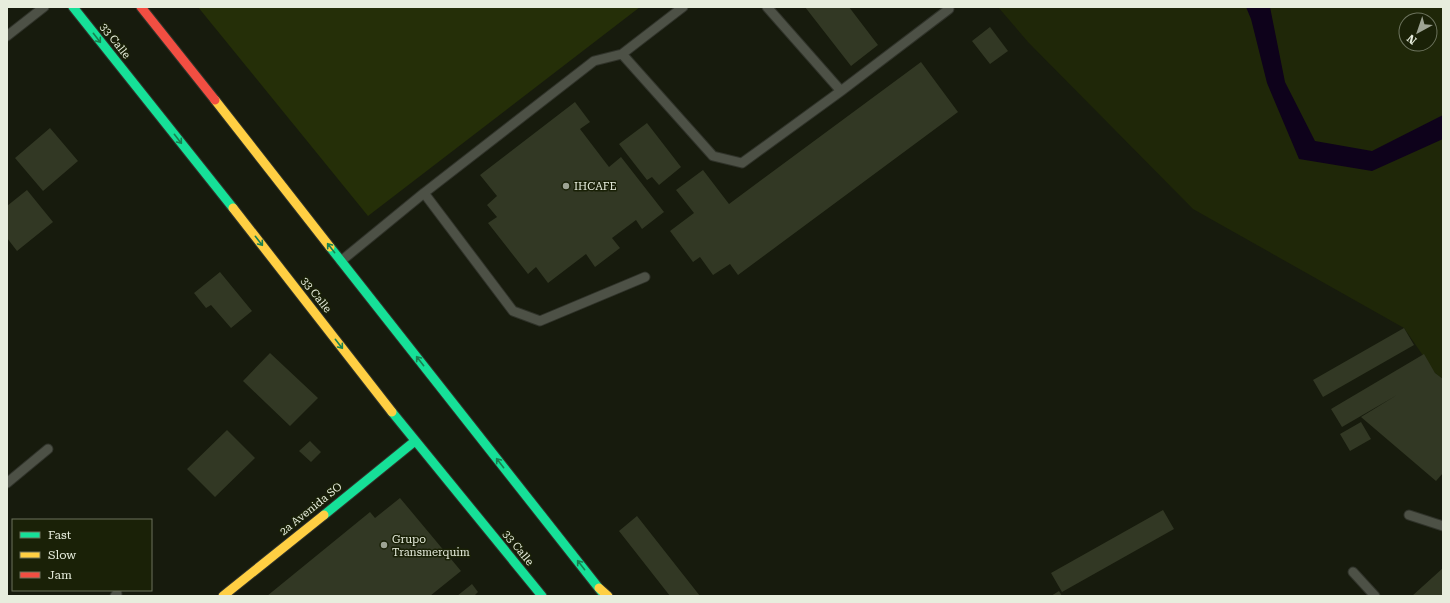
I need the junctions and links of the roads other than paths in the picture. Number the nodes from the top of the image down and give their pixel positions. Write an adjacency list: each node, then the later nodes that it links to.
1 (44, 7): 7 (lane)
2 (73, 7): 13 (main road, 33 Calle, one-way to 13)
3 (141, 7): 11 (main road, one-way to 3)
4 (683, 7): 8 (lane)
5 (767, 7): 9 (lane)
6 (949, 9): 9 (lane)
7 (7, 36)
8 (622, 54): 9 (lane); 10 (lane)
9 (841, 91)
10 (424, 193): 11 (lane); 12 (lane)
11 (341, 261): 21 (main road, one-way to 11)
12 (645, 278)
13 (415, 441): 19 (main road, 2a Avenida SO); 20 (main road, 33 Calle)
14 (48, 449): 15 (lane)
15 (7, 483)
16 (1409, 515): 17 (lane)
17 (1443, 526)
18 (1353, 572): 22 (lane)
19 (223, 596)
20 (542, 596)
21 (606, 596)
22 (1375, 596)

